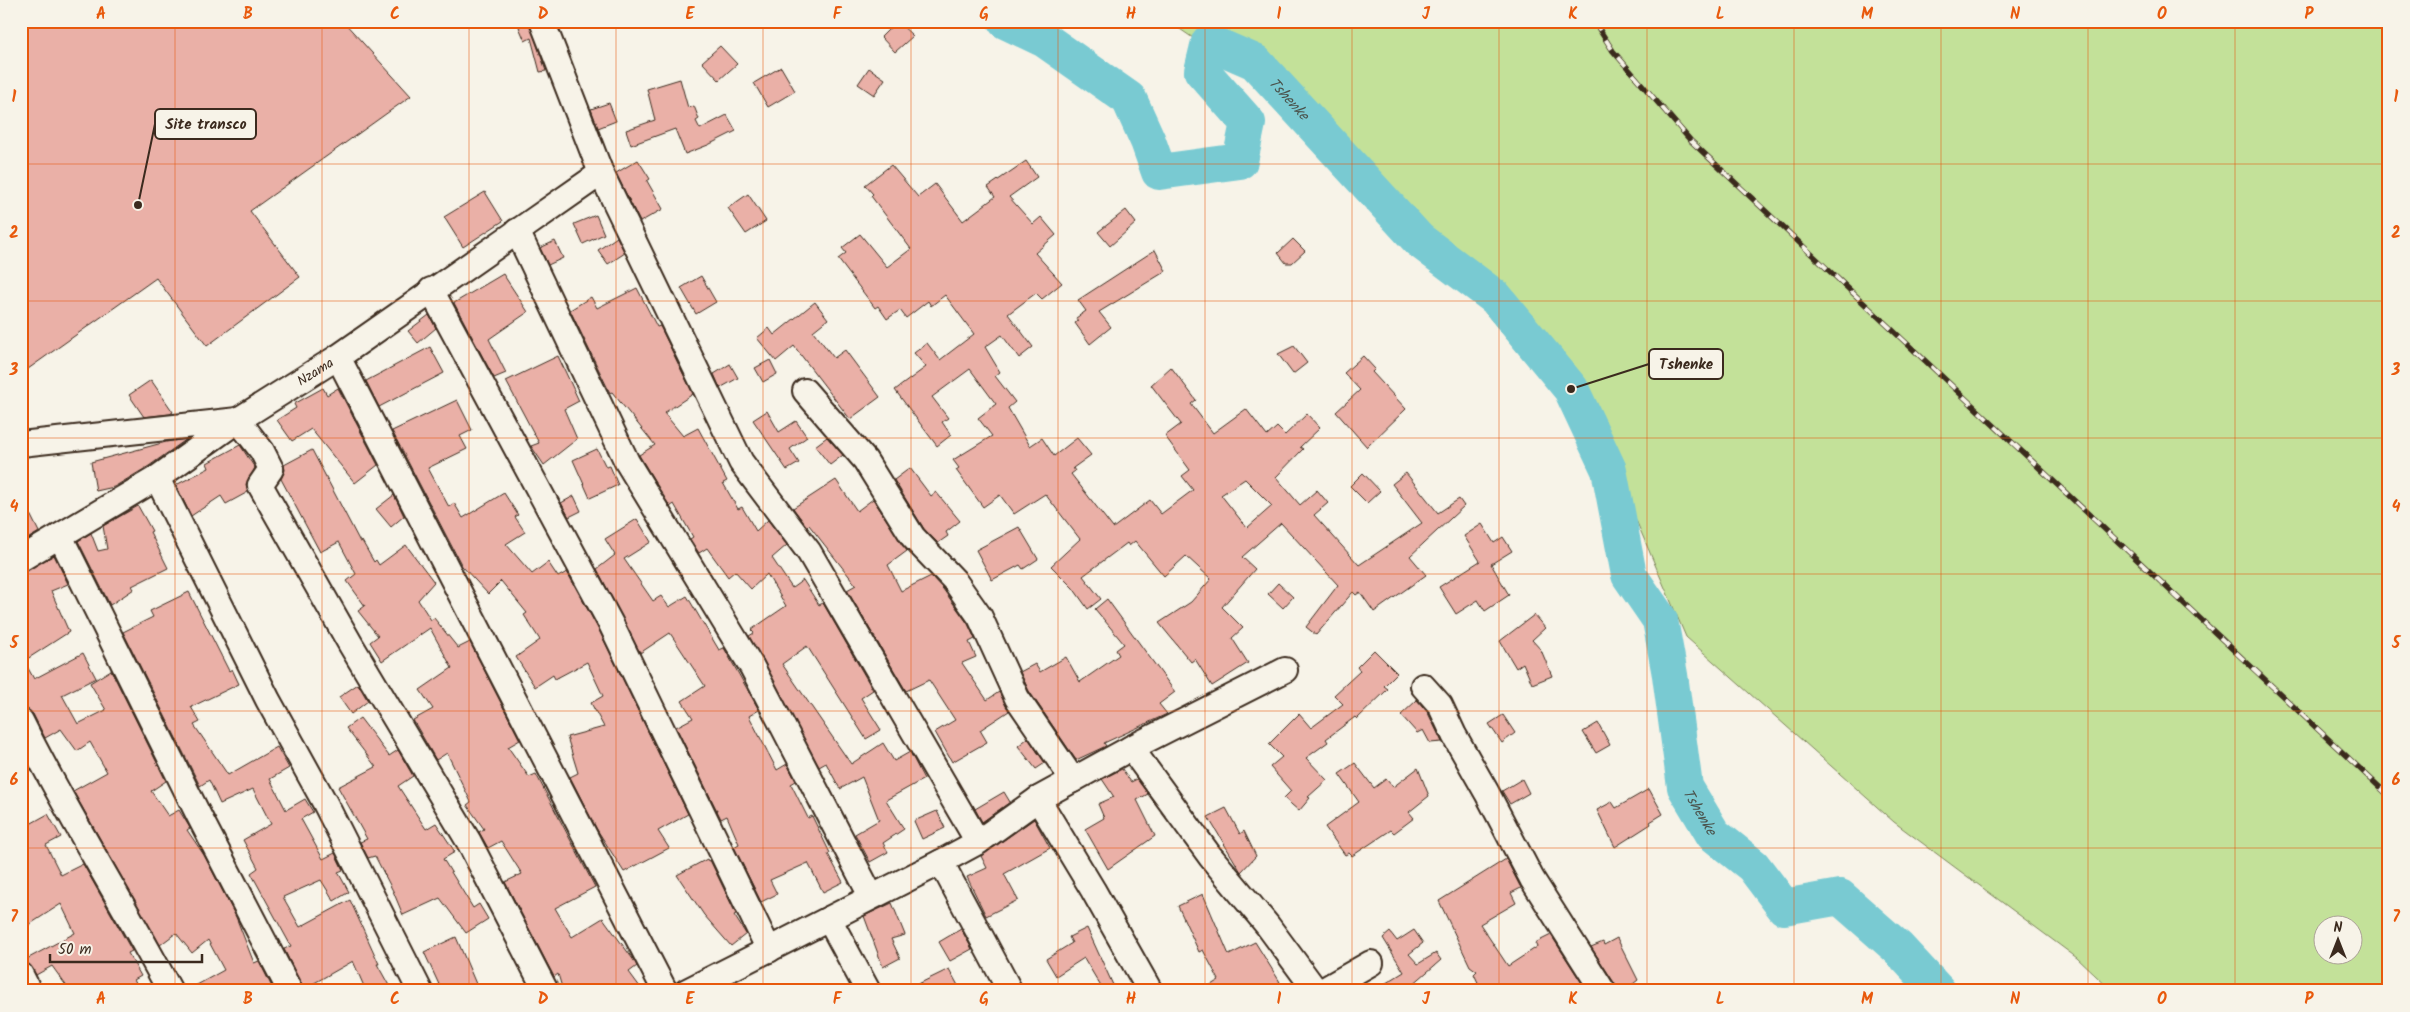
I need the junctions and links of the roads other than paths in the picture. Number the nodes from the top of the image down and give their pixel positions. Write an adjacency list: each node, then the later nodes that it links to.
1 (542, 21): 2 (street)
2 (601, 173): 3 (street, Nzama); 18 (street)
3 (517, 231): 4 (street, Nzama); 20 (street)
4 (431, 290): 5 (street, Nzama); 22 (street)
5 (338, 357): 7 (street, Nzama); 31 (street)
6 (805, 391): 16 (street)
7 (238, 420): 8 (street); 9 (street, Nzama); 30 (street)
8 (21, 444)
9 (157, 478): 10 (street, Nzama); 29 (street)
10 (60, 536): 11 (street, Nzama); 28 (street)
11 (21, 559)
12 (1285, 670): 15 (street)
13 (1423, 686): 38 (street)
14 (21, 721): 27 (street)
15 (1131, 748): 16 (street); 36 (street)
16 (1074, 780): 17 (street)
17 (1038, 799): 18 (street); 35 (street)
18 (978, 842): 19 (street)
19 (941, 862): 20 (street); 34 (street)
20 (871, 896): 21 (street)
21 (829, 919): 22 (street); 33 (street)
22 (769, 950): 25 (street)
23 (1371, 963): 37 (street)
24 (21, 975): 26 (street)
25 (726, 983): 32 (street)
26 (29, 991)
27 (170, 991)
28 (290, 991)
29 (420, 991)
30 (546, 991)
31 (665, 991)
32 (686, 991)
33 (868, 991)
34 (1010, 991)
35 (1150, 991)
36 (1316, 991)
37 (1322, 991)
38 (1603, 991)

